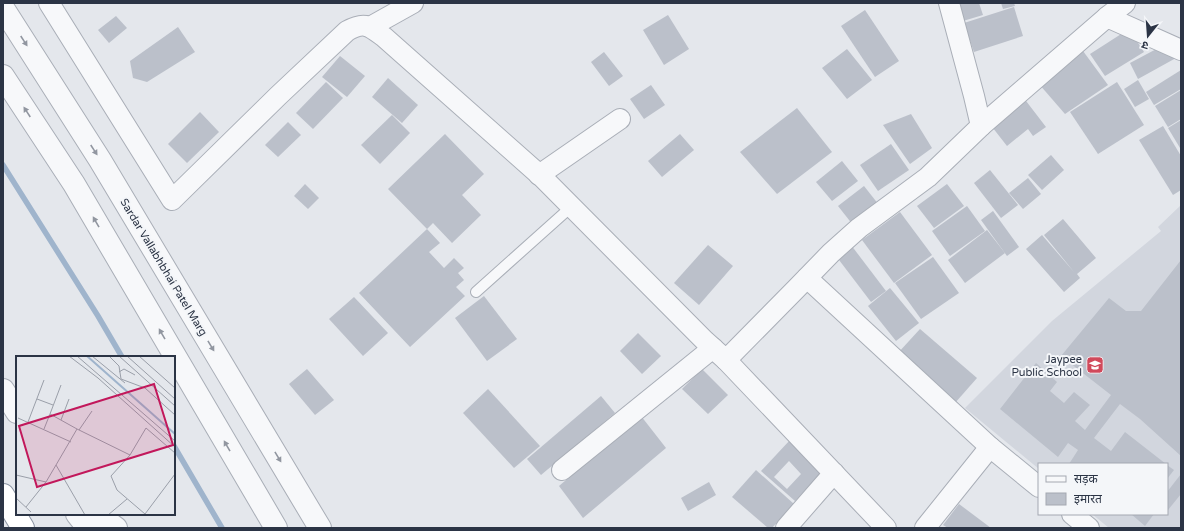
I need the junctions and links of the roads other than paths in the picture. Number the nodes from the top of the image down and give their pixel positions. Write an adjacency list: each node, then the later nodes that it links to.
1 (49, 3): 7 (street)
2 (413, 3): 7 (street)
3 (949, 3): 11 (street)
4 (1125, 3): 6 (street)
5 (3, 8): 31 (street, Sardar Vallabhbhai Patel Marg, one-way to 31)
6 (1107, 17): 8 (street); 11 (street)
7 (370, 27): 12 (street)
8 (1181, 50)
9 (3, 76): 30 (street, one-way to 9)
10 (620, 119): 12 (street)
11 (981, 126): 14 (street)
12 (539, 174): 13 (street)
13 (571, 206): 15 (lane); 16 (street)
14 (807, 278): 16 (street); 19 (street)
15 (476, 292)
16 (720, 354): 20 (street); 21 (street)
17 (3, 390): 18 (street)
18 (16, 410)
19 (990, 447): 22 (street); 34 (street)
20 (562, 470)
21 (834, 473): 32 (street); 33 (street)
22 (1038, 486)
23 (3, 495): 27 (highway)
24 (78, 515): 28 (street)
25 (98, 515): 29 (street)
26 (1073, 515): 35 (street)
27 (23, 528)
28 (88, 528)
29 (116, 528)
30 (276, 528)
31 (320, 528)
32 (786, 528)
33 (886, 528)
34 (924, 528)
35 (1089, 528)

